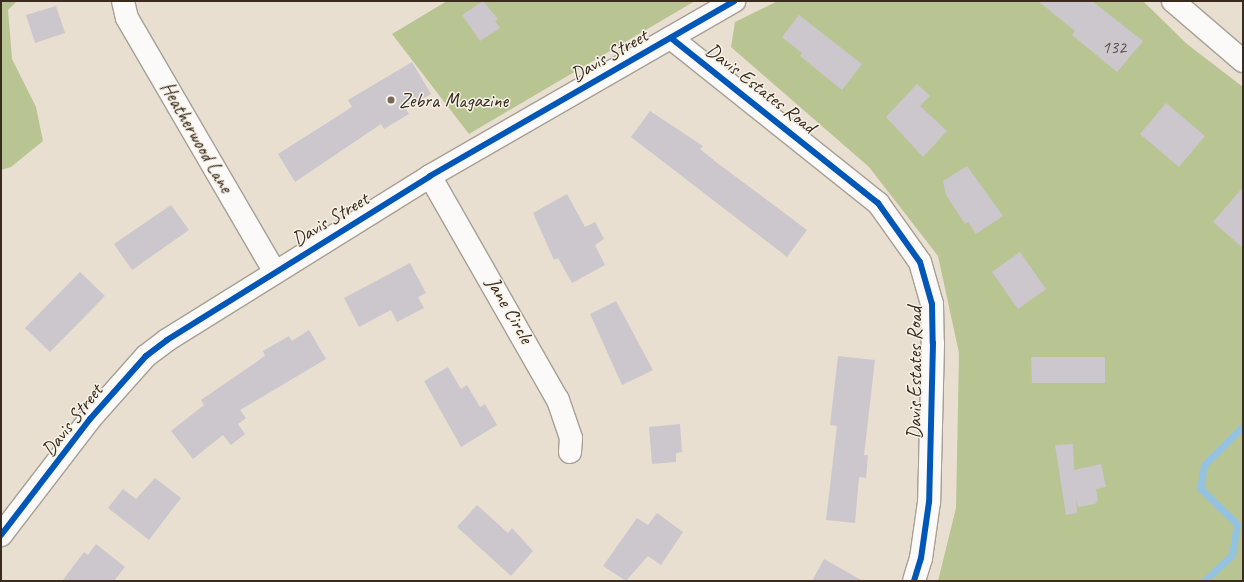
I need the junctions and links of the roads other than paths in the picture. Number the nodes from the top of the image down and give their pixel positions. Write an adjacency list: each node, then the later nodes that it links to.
1 (124, 1): 7 (street, Heatherwood Lane)
2 (734, 1): 4 (street, Davis Street)
3 (1173, 1): 5 (street)
4 (671, 38): 6 (street, Davis Street); 10 (street, Davis Estates Road)
5 (1243, 61)
6 (430, 176): 7 (street, Davis Street); 8 (street, Jane Circle)
7 (274, 272): 9 (street, Davis Street)
8 (570, 452)
9 (1, 535)
10 (914, 581)

